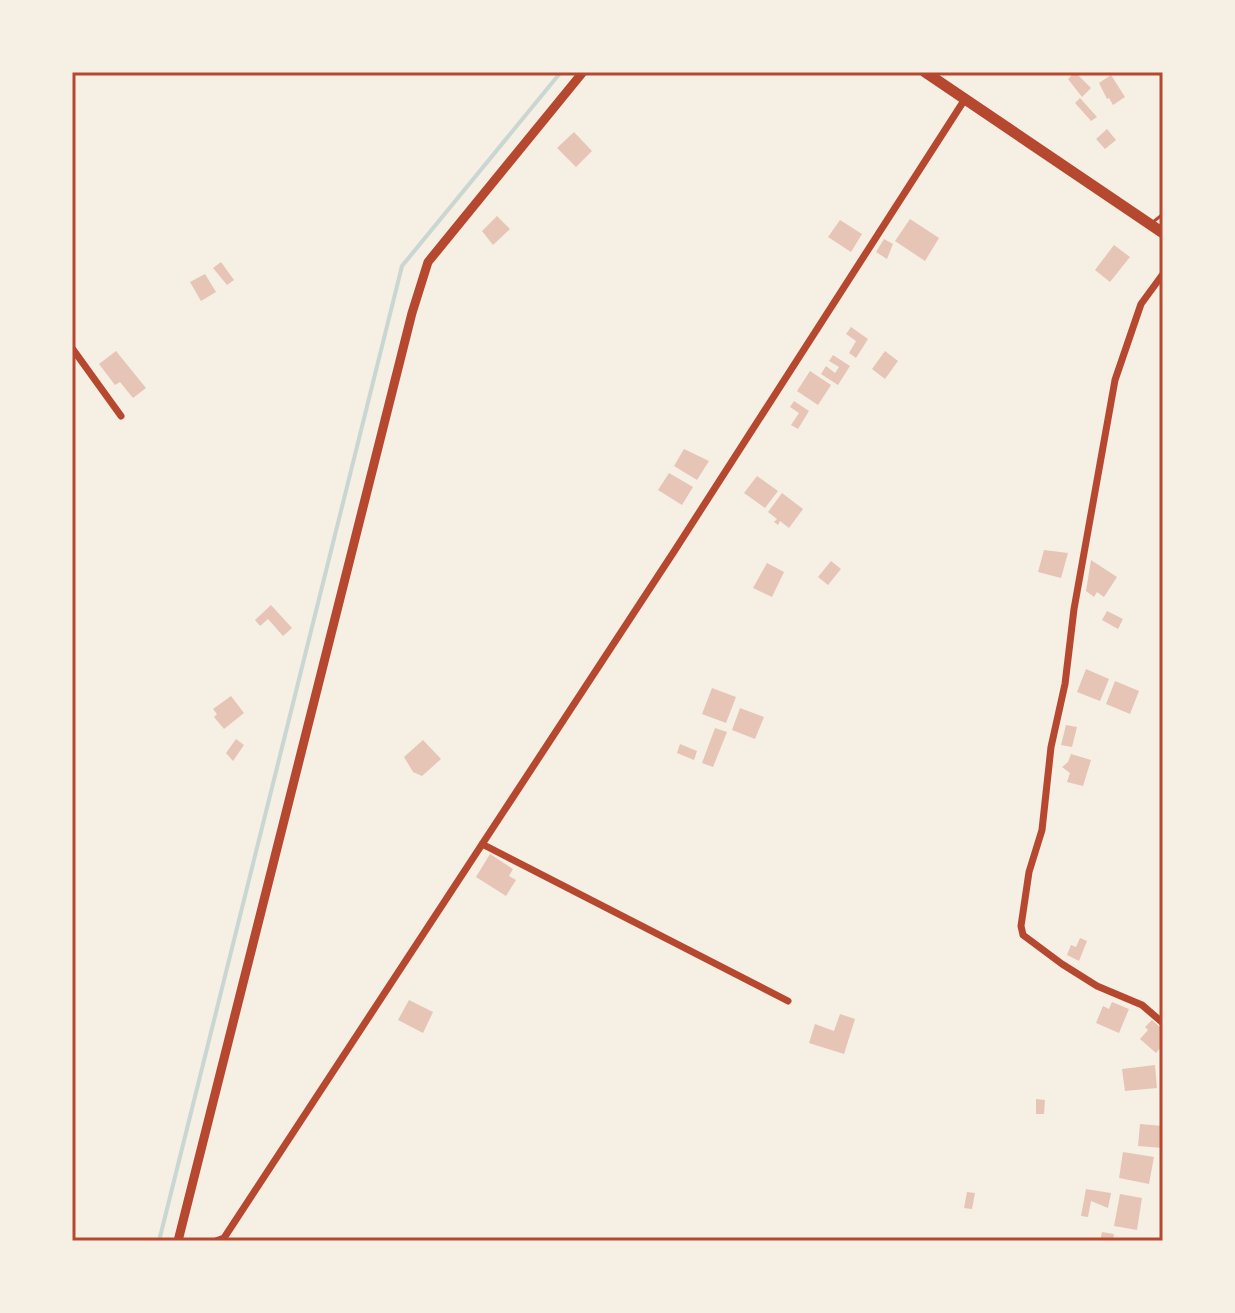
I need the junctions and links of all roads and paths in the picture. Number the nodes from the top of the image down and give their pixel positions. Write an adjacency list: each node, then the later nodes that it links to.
1 (583, 72): 13 (street)
2 (925, 72): 3 (highway)
3 (965, 99): 5 (highway); 10 (street)
4 (1163, 214): 5 (lane)
5 (1150, 224): 6 (highway)
6 (1163, 233)
7 (1163, 274): 12 (street)
8 (72, 348): 9 (street)
9 (121, 416)
10 (482, 844): 11 (street); 14 (street)
11 (788, 1001)
12 (1163, 1023)
13 (178, 1241)
14 (216, 1241)

